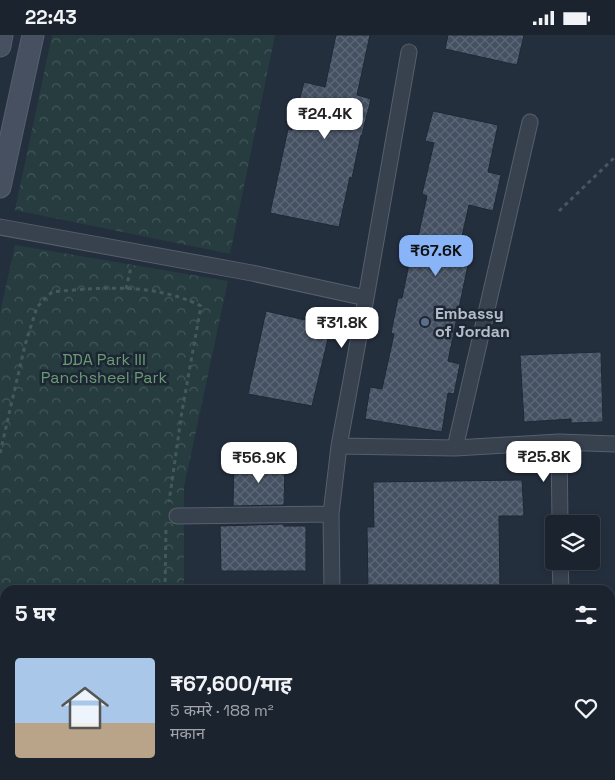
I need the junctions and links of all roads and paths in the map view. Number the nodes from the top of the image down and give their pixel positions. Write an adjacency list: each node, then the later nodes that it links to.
1 (2, 35): 3 (main road)
2 (32, 35): 7 (main road)
3 (0, 46)
4 (409, 52): 12 (street)
5 (530, 122): 16 (street)
6 (615, 157): 8 (path)
7 (0, 187)
8 (559, 211)
9 (0, 227): 10 (street)
10 (134, 251): 11 (path); 12 (street)
11 (126, 289): 17 (path); 18 (path)
12 (366, 298): 15 (street)
13 (558, 442): 14 (street); 16 (street); 20 (street)
14 (615, 443)
15 (338, 446): 16 (street); 19 (street)
16 (455, 448)
17 (0, 453)
18 (169, 503)
19 (331, 514): 21 (street); 24 (street)
20 (560, 515)
21 (172, 519): 23 (path)
22 (560, 570): 25 (street)
23 (165, 585)
24 (332, 585)
25 (561, 585)

